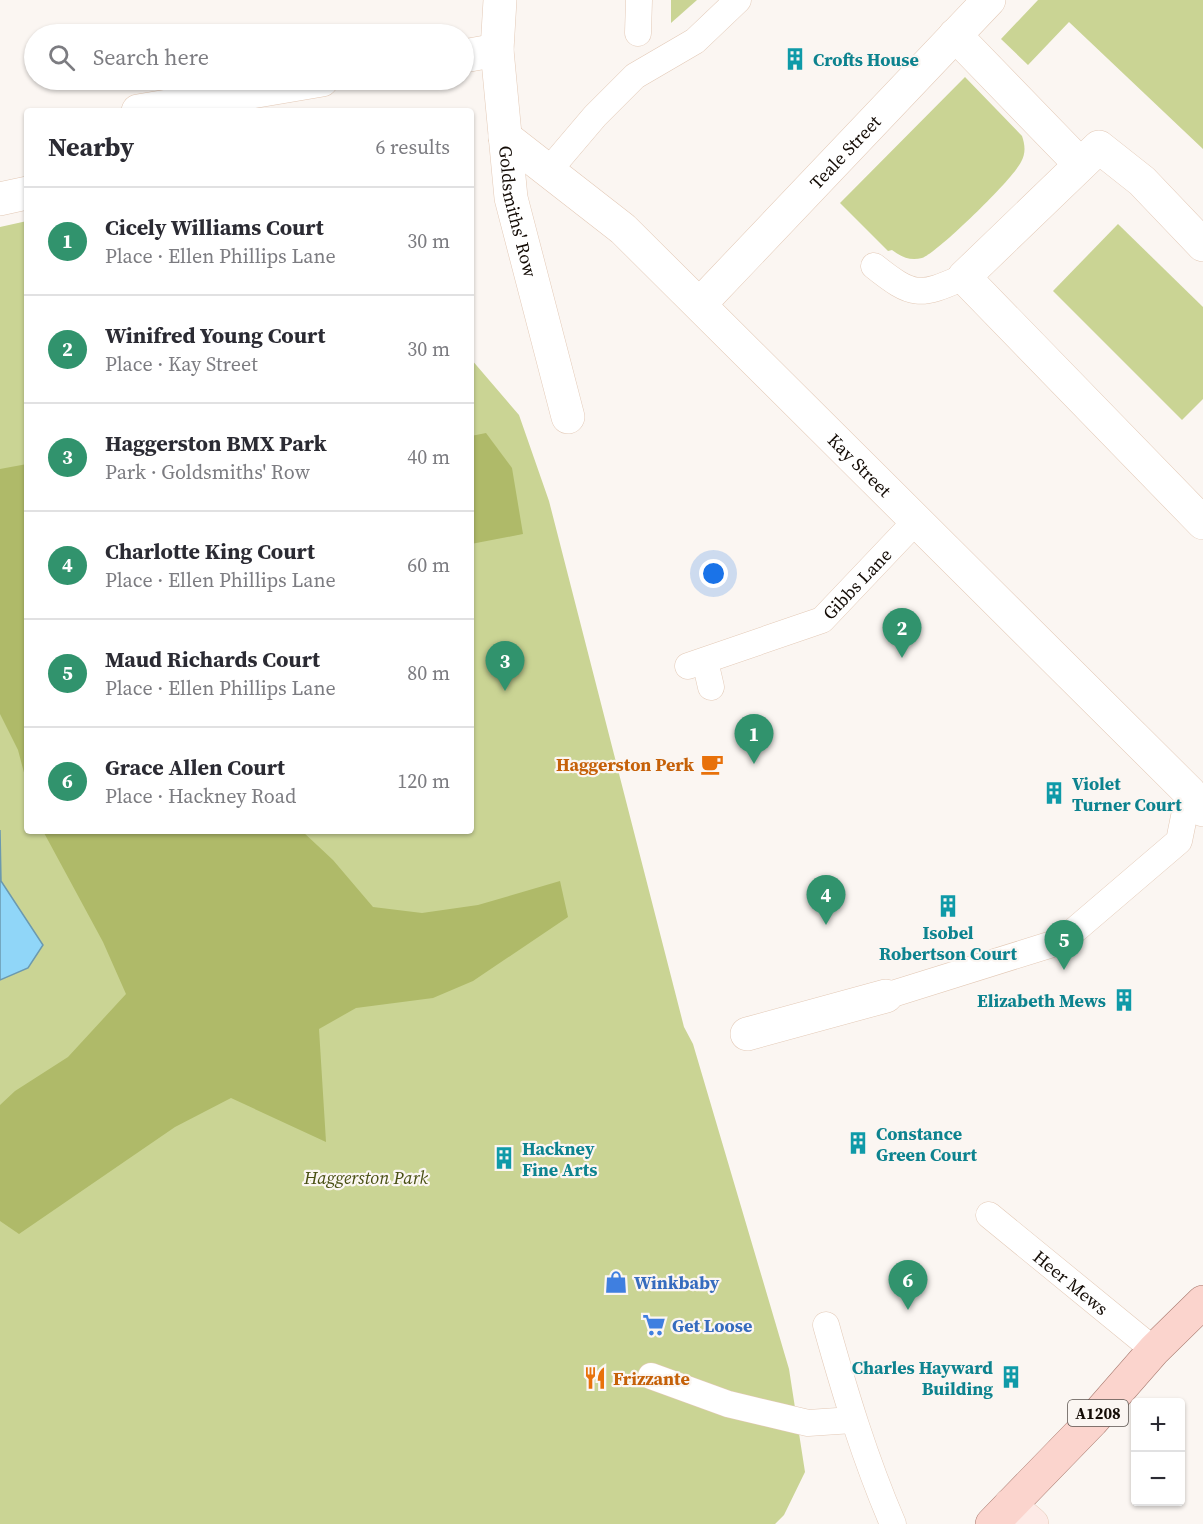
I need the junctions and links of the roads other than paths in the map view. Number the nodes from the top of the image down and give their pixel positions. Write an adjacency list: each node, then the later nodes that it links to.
1 (500, 0): 7 (street, Goldsmiths' Row)
2 (639, 0): 5 (lane)
3 (738, 0): 13 (lane)
4 (989, 0): 6 (street, Teale Street)
5 (638, 33)
6 (955, 36): 12 (street); 19 (street, Teale Street)
7 (497, 50): 8 (street); 11 (street, Goldsmiths' Row)
8 (474, 54)
9 (263, 90): 10 (street)
10 (156, 108)
11 (505, 136): 13 (street, Kay Street); 20 (street, Goldsmiths' Row)
12 (1080, 164): 16 (street); 18 (street)
13 (550, 170): 19 (street, Kay Street)
14 (24, 194): 15 (street)
15 (0, 199)
16 (1203, 245)
17 (874, 266): 18 (lane)
18 (964, 277): 22 (street)
19 (700, 304): 21 (street, Kay Street)
20 (568, 417)
21 (915, 522): 23 (lane, Gibbs Lane); 24 (street, Kay Street)
22 (1203, 523)
23 (711, 687)
24 (1198, 794): 25 (lane)
25 (886, 996): 26 (street)
26 (747, 1034)
27 (989, 1215): 30 (lane, Heer Mews)
28 (1203, 1302): 30 (main road, A1208)
29 (826, 1325): 32 (lane)
30 (1154, 1350): 33 (main road, A1208)
31 (651, 1376): 32 (lane)
32 (853, 1420): 34 (lane)
33 (1011, 1518)
34 (894, 1524)

